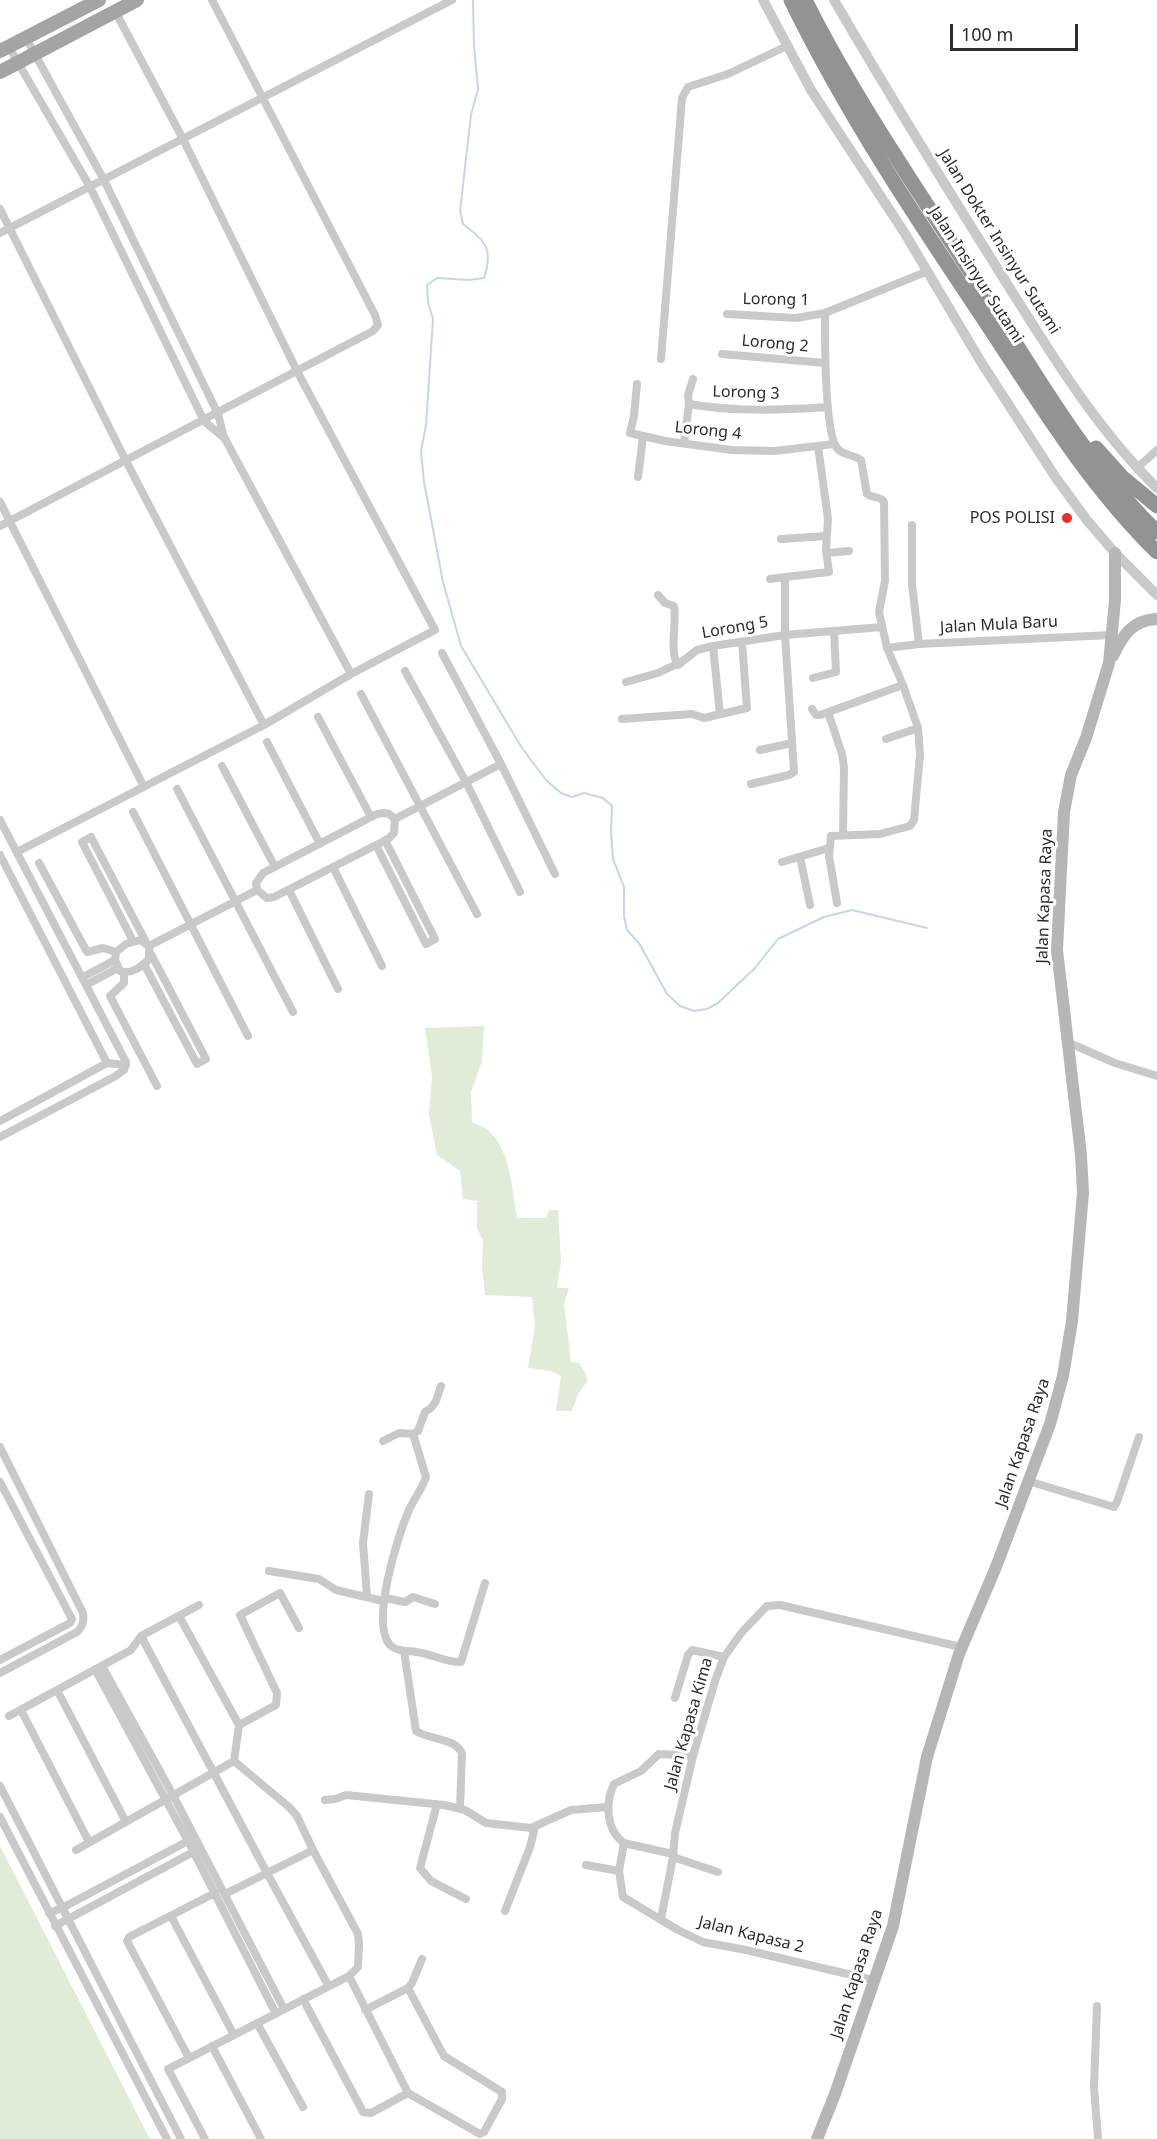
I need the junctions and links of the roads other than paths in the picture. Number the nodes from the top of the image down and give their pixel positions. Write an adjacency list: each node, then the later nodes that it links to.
1 (99, 0): 11 (main road)
2 (137, 0): 10 (main road)
3 (212, 0): 18 (street)
4 (452, 0): 18 (street)
5 (763, 0): 12 (street)
6 (780, 0): 15 (highway)
7 (791, 0): 15 (highway, Jalan Insinyur Sutami)
8 (805, 0): 32 (highway, Jalan Insinyur Sutami)
9 (834, 0): 46 (street, Jalan Dokter Insinyur Sutami)
10 (115, 11): 14 (main road); 19 (street)
11 (26, 38): 13 (main road); 14 (street)
12 (787, 46): 25 (street); 29 (street)
13 (4, 49): 16 (street)
14 (35, 54): 16 (main road); 20 (street)
15 (819, 58): 51 (highway, Jalan Insinyur Sutami)
16 (18, 63): 17 (main road); 21 (street)
17 (0, 72)
18 (261, 98): 19 (street); 31 (street)
19 (183, 139): 20 (street); 31 (street)
20 (104, 180): 21 (street); 37 (street)
21 (90, 188): 23 (street); 38 (street)
22 (0, 209): 23 (street)
23 (9, 228): 24 (street); 45 (street)
24 (0, 233)
25 (928, 271): 26 (street, Lorong 1); 61 (street)
26 (825, 313): 27 (street, Lorong 1); 30 (street)
27 (727, 314)
28 (722, 354): 30 (street, Lorong 2)
29 (661, 359)
30 (825, 363): 36 (street)
31 (297, 371): 37 (street); 80 (street)
32 (1039, 378): 50 (highway); 55 (highway, Jalan Insinyur Sutami)
33 (693, 379): 35 (street, Lorong 3)
34 (637, 384): 40 (street, Lorong 4)
35 (688, 404): 36 (street, Lorong 3); 41 (street)
36 (828, 407): 42 (street)
37 (218, 414): 38 (street); 39 (street)
38 (204, 421): 39 (street); 45 (street)
39 (224, 437): 80 (street)
40 (643, 437): 41 (street, Lorong 4); 47 (street)
41 (684, 443): 43 (street, Lorong 4)
42 (834, 444): 43 (street, Lorong 4); 68 (street)
43 (818, 446): 56 (street)
44 (1157, 450): 46 (street)
45 (126, 461): 52 (street); 90 (street)
46 (1137, 468): 48 (street, Jalan Dokter Insinyur Sutami)
47 (638, 477)
48 (1157, 488)
49 (0, 502): 52 (street)
50 (1157, 506)
51 (1120, 515): 60 (highway, Jalan Insinyur Sutami); 62 (highway)
52 (10, 520): 54 (street); 100 (street)
53 (912, 525): 73 (street)
54 (0, 526)
55 (1157, 532)
56 (826, 536): 57 (street); 59 (street)
57 (781, 539)
58 (849, 551): 59 (street)
59 (826, 552): 63 (street)
60 (1157, 552)
61 (1115, 553): 65 (street); 71 (main road, Jalan Kapasa Raya)
62 (1157, 566)
63 (785, 577): 64 (street); 70 (street)
64 (770, 579)
65 (1157, 595)
66 (658, 596): 78 (street)
67 (1157, 619): 77 (main road, Jalan Kapasa Raya)
68 (882, 627): 69 (street, Lorong 5); 75 (street)
69 (834, 632): 70 (street, Lorong 5); 81 (street)
70 (785, 635): 72 (street, Lorong 5); 94 (street)
71 (1112, 635): 73 (street, Jalan Mula Baru); 77 (main road, Jalan Kapasa Raya)
72 (742, 642): 74 (street, Lorong 5); 87 (street)
73 (919, 644): 75 (street, Jalan Mula Baru)
74 (713, 646): 78 (street, Lorong 5); 87 (street)
75 (887, 648): 83 (street)
76 (442, 653): 96 (street)
77 (1109, 663): 136 (main road, Jalan Kapasa Raya)
78 (677, 664): 82 (street, Lorong 5)
79 (405, 671): 98 (street)
80 (351, 674): 90 (street)
81 (813, 678)
82 (626, 682)
83 (903, 685): 86 (street); 91 (street)
84 (361, 694): 102 (street)
85 (812, 709): 86 (street)
86 (828, 712): 107 (street)
87 (720, 714): 89 (street)
88 (318, 717): 104 (street)
89 (622, 719)
90 (264, 725): 100 (street)
91 (918, 728): 92 (street); 107 (street)
92 (886, 739)
93 (267, 742): 109 (street)
94 (792, 743): 95 (street); 99 (street)
95 (760, 750)
96 (501, 764): 98 (street); 118 (street)
97 (222, 766): 116 (street)
98 (466, 782): 102 (street); 121 (street)
99 (751, 784)
100 (144, 787): 111 (street)
101 (177, 789): 122 (street)
102 (420, 806): 105 (street); 125 (street)
103 (133, 812): 126 (street)
104 (371, 817): 105 (street); 109 (street)
105 (395, 819): 108 (street)
106 (0, 820): 111 (street)
107 (843, 835): 110 (street)
108 (380, 843): 108 (street); 117 (street)
109 (320, 844): 116 (street)
110 (829, 848): 112 (street); 123 (street)
111 (17, 852): 132 (street)
112 (800, 857): 114 (street); 124 (street)
113 (1, 858): 137 (street)
114 (782, 862)
115 (39, 863): 129 (street)
116 (275, 867): 119 (street)
117 (333, 867): 120 (street); 131 (street)
118 (555, 874)
119 (257, 890): 120 (street); 122 (street)
120 (289, 890): 133 (street)
121 (520, 891)
122 (236, 901): 126 (street); 134 (street)
123 (837, 903)
124 (810, 905)
125 (477, 914)
126 (191, 924): 128 (street); 135 (street)
127 (133, 941): 128 (street); 128 (street); 129 (street)
128 (148, 947): 130 (street); 130 (street)
129 (118, 963): 130 (street); 132 (street); 140 (street)
130 (144, 964)
131 (382, 966)
132 (84, 981): 138 (street)
133 (338, 989)
134 (294, 1012)
135 (248, 1036)
136 (1067, 1042): 139 (street); 148 (main road, Jalan Kapasa Raya)
137 (107, 1063): 138 (street); 141 (street)
138 (126, 1065): 142 (street)
139 (1157, 1076)
140 (157, 1086)
141 (0, 1121)
142 (0, 1137)
143 (441, 1386): 144 (street)
144 (413, 1434): 146 (street); 154 (street)
145 (1139, 1437): 148 (street)
146 (383, 1441)
147 (0, 1447): 159 (street)
148 (1028, 1481): 162 (main road, Jalan Kapasa Raya)
149 (0, 1482): 158 (street)
150 (369, 1494): 153 (street)
151 (269, 1571): 153 (street)
152 (485, 1583): 163 (street)
153 (367, 1596): 154 (street)
154 (384, 1600): 155 (street); 163 (street)
155 (435, 1604)
156 (199, 1605): 157 (street)
157 (179, 1616): 161 (street); 172 (street)
158 (72, 1621): 159 (street); 165 (street)
159 (84, 1622): 167 (street)
160 (299, 1628): 172 (street)
161 (141, 1636): 166 (street); 175 (street)
162 (961, 1647): 164 (street, Jalan Kapasa Kima); 208 (main road, Jalan Kapasa Raya)
163 (404, 1651): 181 (street)
164 (724, 1657): 169 (street); 173 (street, Jalan Kapasa Kima)
165 (0, 1660)
166 (99, 1667): 168 (street); 177 (street)
167 (0, 1673)
168 (57, 1690): 170 (street); 183 (street)
169 (675, 1698)
170 (21, 1710): 171 (street); 186 (street)
171 (9, 1716)
172 (239, 1725): 174 (street)
173 (693, 1756): 180 (street); 191 (street, Jalan Kapasa Kima)
174 (234, 1761): 175 (street); 190 (street)
175 (214, 1773): 177 (street); 195 (street)
176 (0, 1786): 199 (street)
177 (169, 1798): 183 (street); 185 (street)
178 (326, 1800): 179 (street)
179 (437, 1804): 181 (street); 198 (street)
180 (607, 1805): 184 (street); 187 (street)
181 (459, 1808): 184 (street)
182 (0, 1817): 201 (street)
183 (126, 1822): 186 (street)
184 (535, 1827): 200 (street)
185 (191, 1840): 189 (street); 199 (street)
186 (89, 1842): 188 (street)
187 (624, 1843): 191 (street); 193 (street, Jalan Kapasa 2)
188 (76, 1850)
189 (197, 1850): 196 (street); 197 (street); 203 (street)
190 (313, 1850): 195 (street); 207 (street)
191 (673, 1855): 194 (street); 204 (street, Jalan Kapasa Kima)
192 (586, 1865): 193 (street)
193 (620, 1871): 204 (street, Jalan Kapasa 2)
194 (718, 1872)
195 (267, 1873): 197 (street); 209 (street)
196 (215, 1893): 202 (street); 214 (street)
197 (225, 1894): 214 (street)
198 (466, 1899)
199 (62, 1908): 201 (street); 203 (street)
200 (505, 1911)
201 (48, 1913): 205 (street)
202 (171, 1916): 216 (street); 218 (street)
203 (68, 1919): 205 (street); 222 (street)
204 (661, 1919): 208 (street, Jalan Kapasa 2)
205 (56, 1926): 221 (street)
206 (422, 1959): 210 (street)
207 (349, 1976): 209 (street); 213 (street)
208 (873, 1980): 225 (main road, Jalan Kapasa Raya)
209 (328, 1986): 211 (street)
210 (408, 1988): 213 (street); 219 (street)
211 (303, 1999): 214 (street); 219 (street)
212 (1097, 2006): 226 (street)
213 (366, 2010): 219 (street)
214 (280, 2012): 215 (street)
215 (257, 2023): 216 (street); 220 (street)
216 (234, 2035): 217 (street)
217 (212, 2046): 218 (street); 224 (street)
218 (189, 2058): 223 (street)
219 (408, 2093)
220 (303, 2107)
221 (166, 2139)
222 (181, 2139)
223 (205, 2139)
224 (261, 2139)
225 (817, 2139)
226 (1098, 2139)

